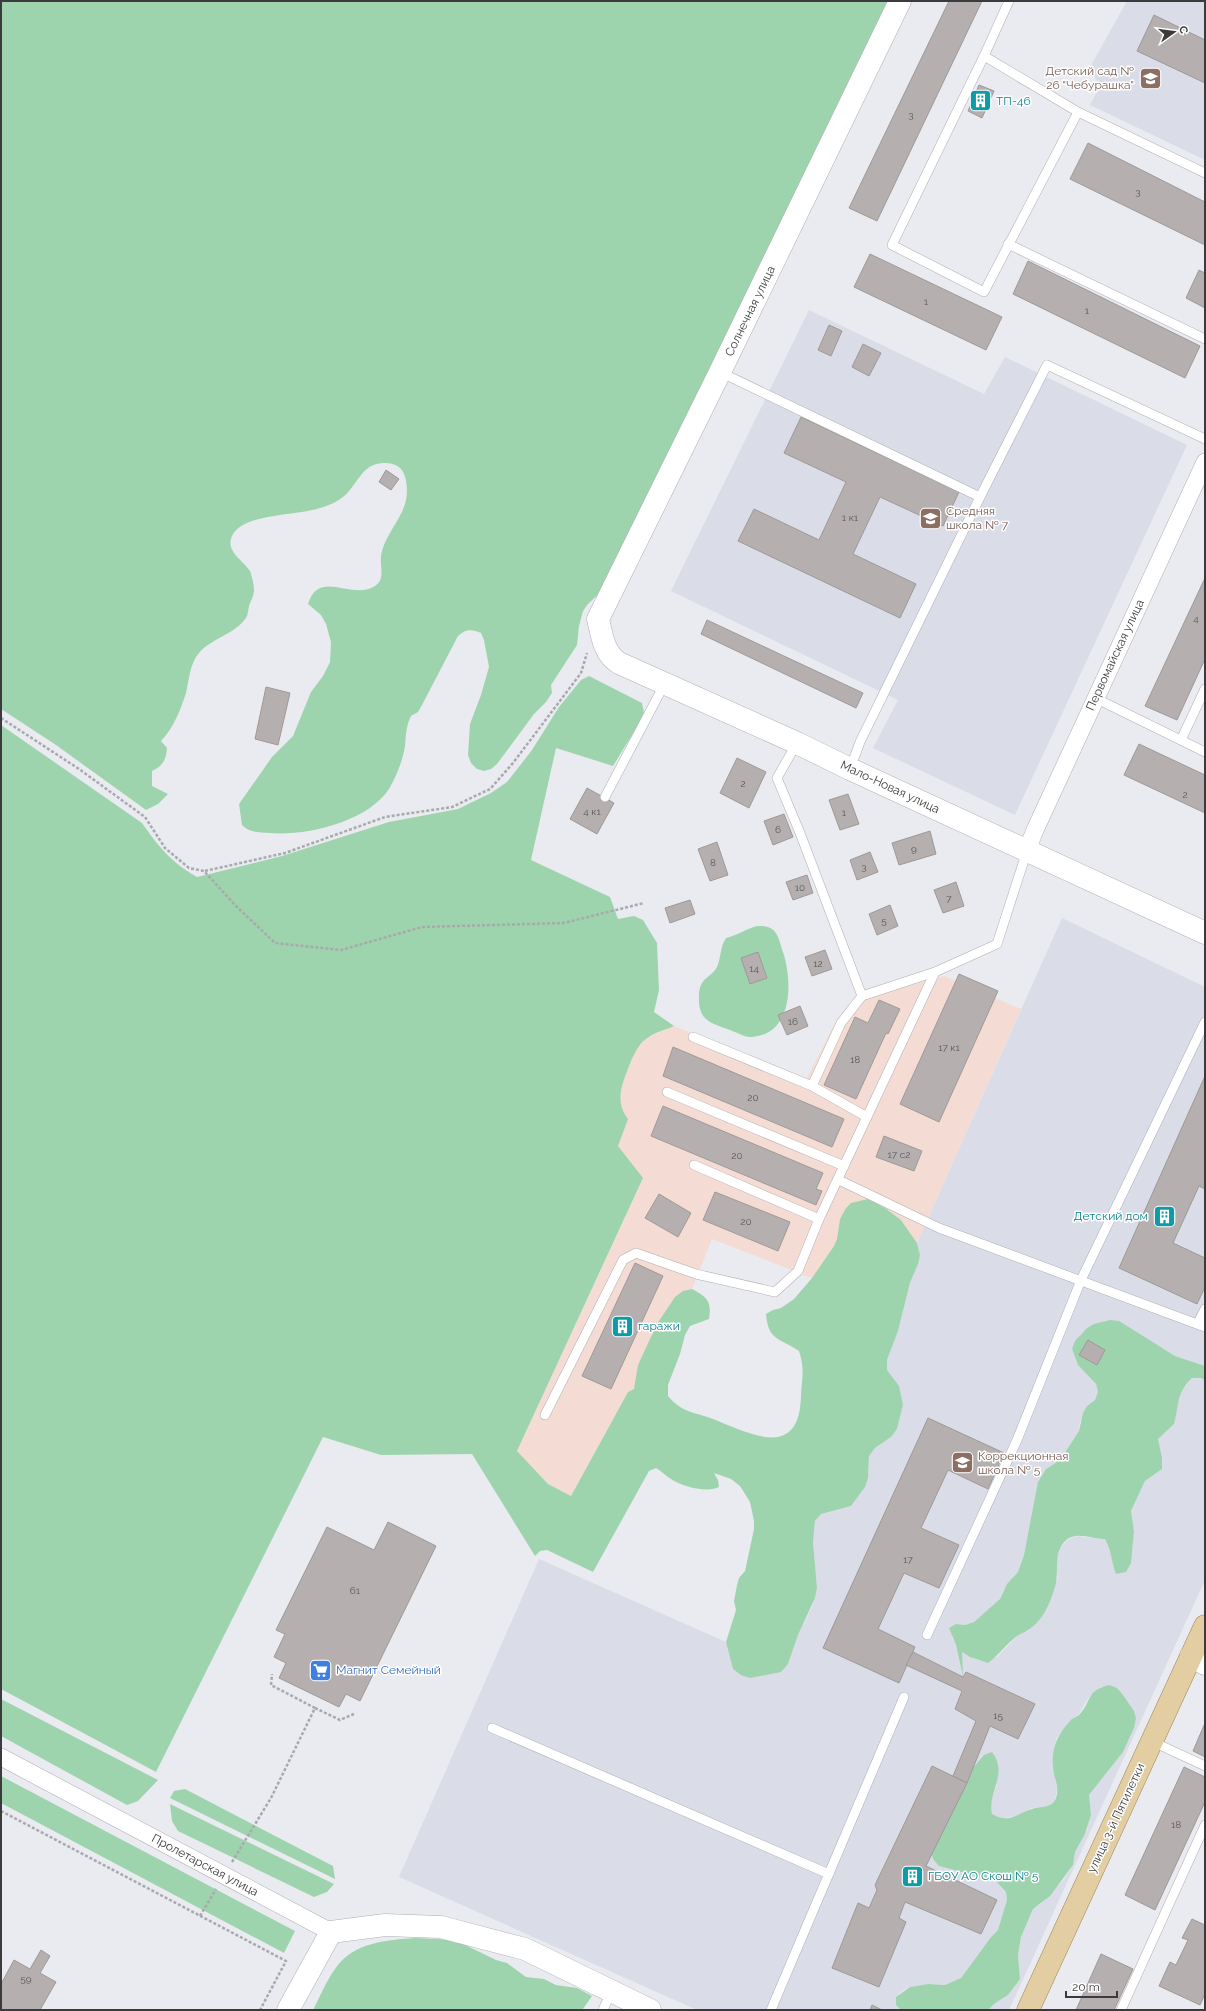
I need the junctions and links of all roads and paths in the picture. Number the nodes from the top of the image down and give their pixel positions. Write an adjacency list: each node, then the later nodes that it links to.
1 (900, 1): 8 (street, Солнечная улица)
2 (1009, 1): 3 (lane)
3 (984, 56): 4 (lane); 6 (lane)
4 (1078, 112): 5 (lane); 6 (lane)
5 (1205, 173)
6 (1008, 244): 7 (lane)
7 (1205, 339)
8 (720, 372): 11 (lane); 12 (street, Солнечная улица)
9 (1205, 439): 11 (lane)
10 (1205, 462): 15 (street, Первомайская улица)
11 (980, 497): 20 (lane)
12 (598, 619): 13 (street, Мало-Новая улица); 23 (path)
13 (666, 684): 18 (street, Мало-Новая улица); 21 (lane)
14 (1205, 689): 17 (lane)
15 (1095, 698): 17 (lane); 22 (street, Первомайская улица)
16 (1, 718): 23 (path)
17 (1181, 740): 19 (lane)
18 (797, 742): 20 (street, Мало-Новая улица); 27 (lane)
19 (1205, 752)
20 (850, 769): 22 (street, Мало-Новая улица)
21 (605, 797)
22 (1027, 850): 25 (street, Мало-Новая улица); 26 (lane)
23 (204, 871): 24 (path)
24 (644, 903)
25 (1205, 933)
26 (935, 972): 27 (lane); 32 (lane)
27 (862, 996): 30 (lane)
28 (1205, 1022): 37 (lane)
29 (693, 1037): 30 (lane)
30 (812, 1086): 32 (lane)
31 (667, 1092): 34 (lane)
32 (867, 1117): 34 (lane)
33 (694, 1165): 36 (lane)
34 (844, 1166): 35 (lane)
35 (839, 1180): 36 (lane); 37 (lane)
36 (819, 1219): 40 (lane)
37 (1081, 1280): 39 (lane); 42 (lane)
38 (1205, 1309): 39 (lane)
39 (1201, 1325)
40 (545, 1415)
41 (1205, 1626): 43 (main road, улица 3-й Пятилетки)
42 (927, 1635)
43 (1198, 1660): 49 (main road, улица 3-й Пятилетки)
44 (272, 1674): 46 (path)
45 (904, 1698): 54 (lane)
46 (315, 1708): 47 (path); 55 (path)
47 (354, 1714)
48 (492, 1728): 54 (lane)
49 (1151, 1741): 51 (lane); 63 (main road, улица 3-й Пятилетки)
50 (1, 1757): 55 (street, Пролетарская улица)
51 (1205, 1766)
52 (1, 1811): 56 (path)
53 (1205, 1825): 64 (lane)
54 (829, 1874): 62 (lane)
55 (224, 1876): 56 (path); 57 (street, Пролетарская улица)
56 (200, 1916): 59 (path)
57 (331, 1932): 58 (street); 60 (street)
58 (607, 2001): 61 (street)
59 (260, 2010)
60 (288, 2010)
61 (650, 2010)
62 (771, 2010)
63 (1028, 2010)
64 (1121, 2010)

